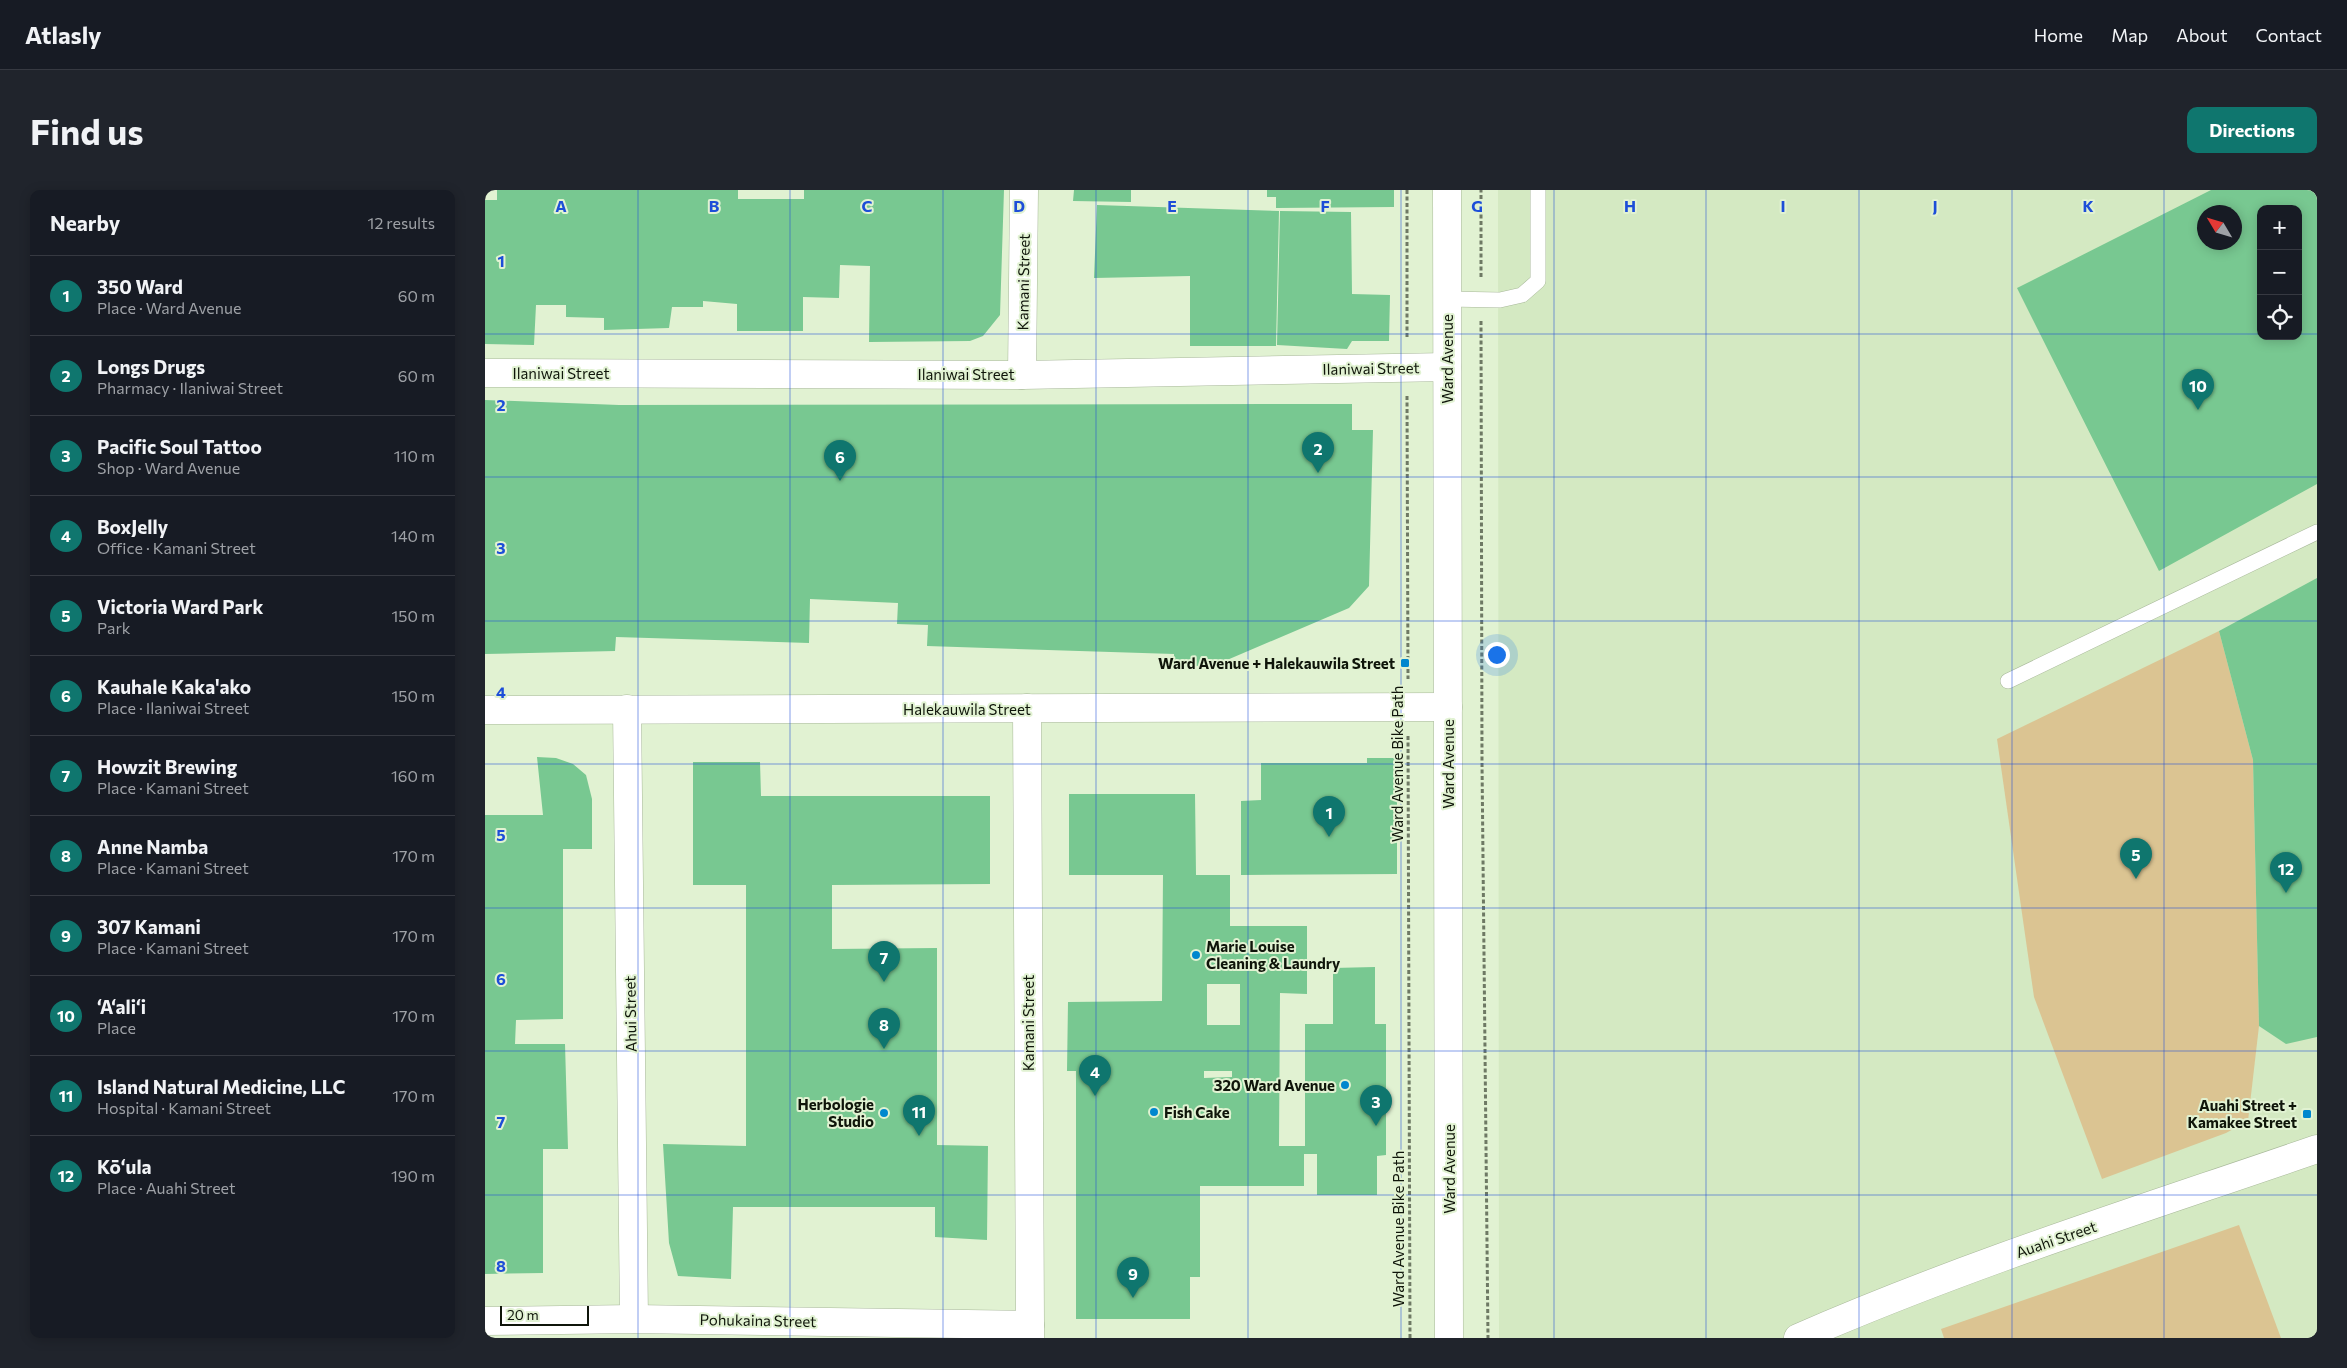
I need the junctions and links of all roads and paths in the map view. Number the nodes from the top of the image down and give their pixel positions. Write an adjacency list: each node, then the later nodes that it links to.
1 (1024, 190): 11 (street, Kamani Street)
2 (1407, 190): 9 (path, Ward Avenue Bike Path)
3 (1447, 190): 6 (street, Ward Avenue)
4 (1481, 190): 7 (path)
5 (1538, 190): 7 (lane)
6 (1447, 299): 7 (lane); 8 (street, Ward Avenue)
7 (1481, 300): 25 (path)
8 (1447, 367): 9 (street, Ilaniwai Street); 15 (street, Ward Avenue)
9 (1407, 368): 11 (street, Ilaniwai Street); 14 (path, Ward Avenue Bike Path)
10 (485, 373): 11 (street, Ilaniwai Street)
11 (1022, 374)
12 (2317, 532): 13 (lane)
13 (2008, 680)
14 (1408, 707): 15 (street, Halekauwila Street); 16 (street, Halekauwila Street); 24 (path, Ward Avenue Bike Path)
15 (1448, 707): 23 (street, Ward Avenue)
16 (1027, 708): 17 (street, Halekauwila Street); 22 (street, Kamani Street)
17 (627, 709): 18 (street, Halekauwila Street); 20 (street, Ahui Street)
18 (485, 710)
19 (2317, 1149): 26 (street, Auahi Street)
20 (634, 1319): 21 (street, Pohukaina Street); 22 (street, Pohukaina Street)
21 (485, 1321)
22 (1030, 1331)
23 (1453, 1334)
24 (1410, 1338)
25 (1488, 1338)
26 (1799, 1338)

